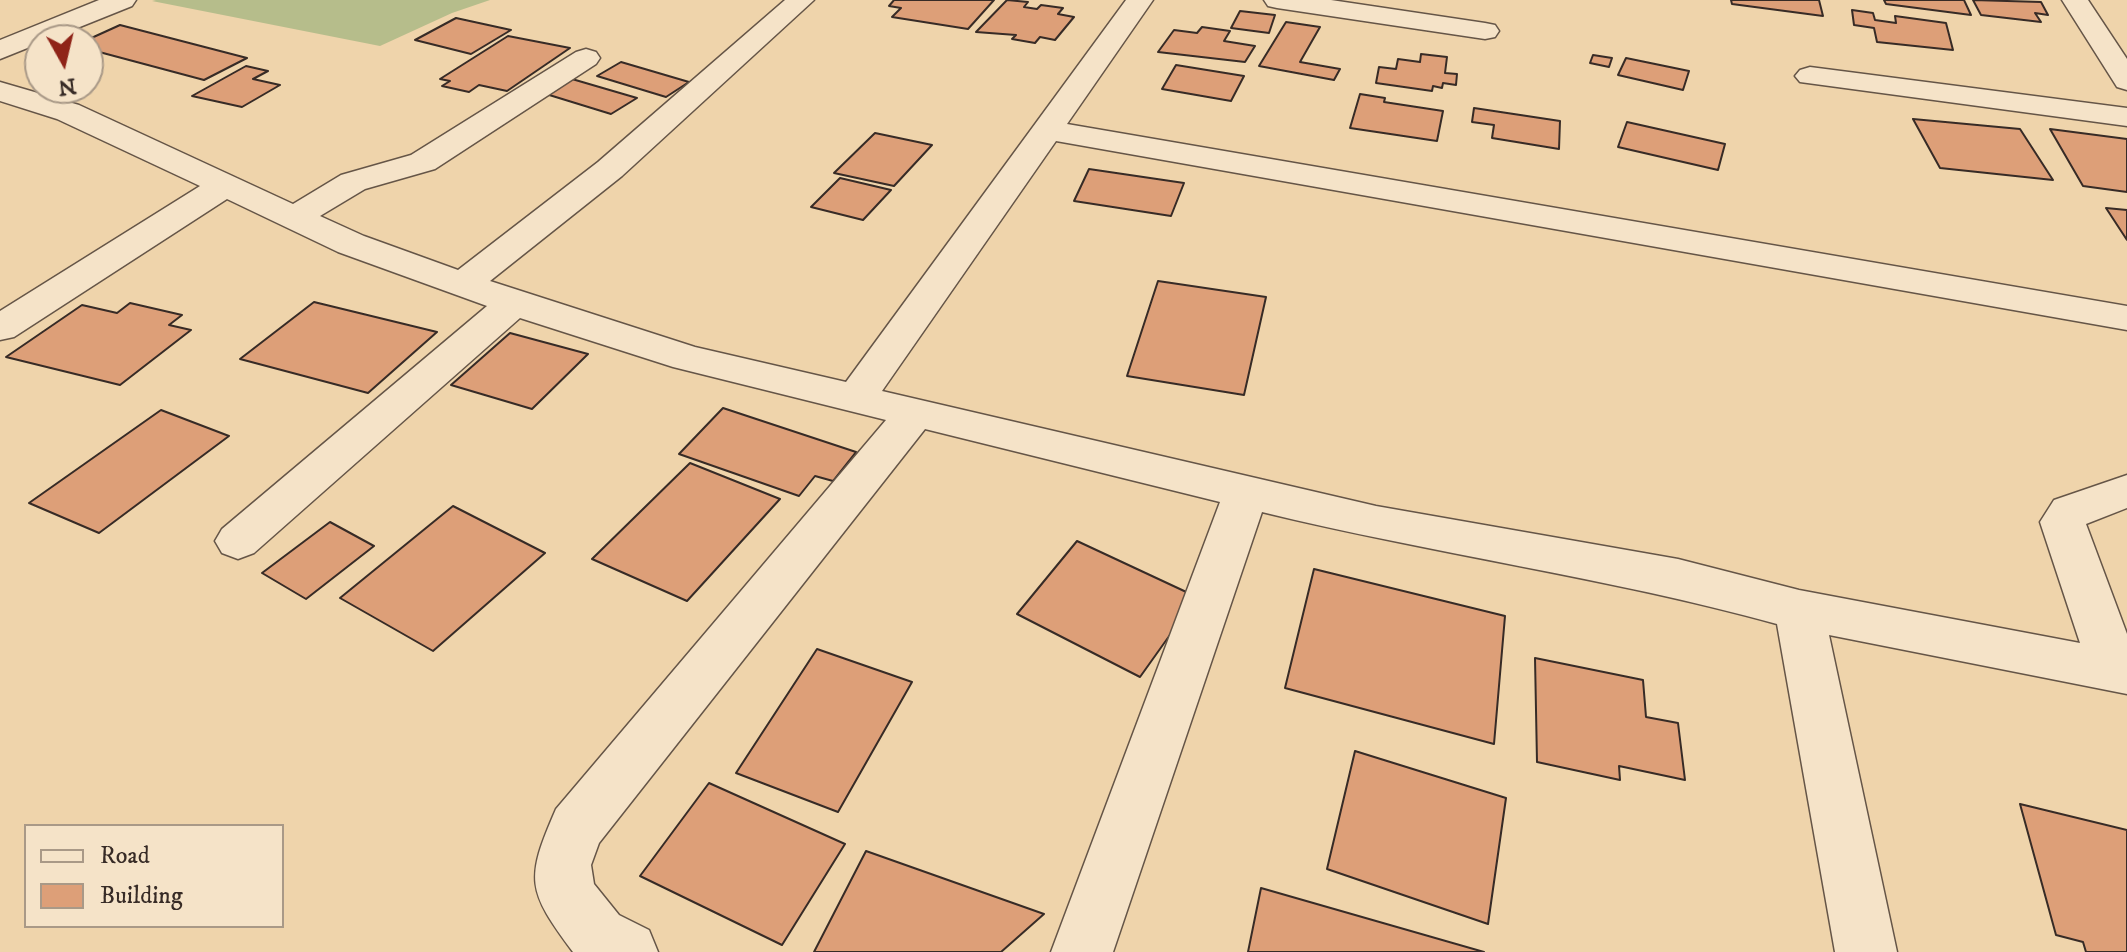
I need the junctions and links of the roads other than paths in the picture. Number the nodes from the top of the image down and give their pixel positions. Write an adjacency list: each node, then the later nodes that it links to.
1 (123, 0): 8 (street)
2 (801, 0): 17 (street)
3 (1140, 0): 14 (street)
4 (1277, 0): 7 (street)
5 (2082, 10): 6 (street); 11 (street)
6 (2127, 25)
7 (1485, 31)
8 (0, 50)
9 (586, 58): 16 (street)
10 (1810, 76): 13 (street)
11 (2127, 81)
12 (0, 91): 15 (street)
13 (2127, 117)
14 (1048, 130): 19 (street); 21 (street)
15 (225, 185): 16 (street); 20 (street)
16 (295, 217): 17 (street)
17 (462, 285): 18 (street)
18 (514, 303): 21 (street); 25 (street)
19 (2127, 318)
20 (0, 328)
21 (856, 398): 22 (street)
22 (915, 413): 24 (street); 28 (street)
23 (2127, 491): 27 (street)
24 (1246, 493): 26 (street); 29 (street)
25 (238, 541)
26 (1799, 610): 27 (street); 30 (street)
27 (2121, 672)
28 (627, 952)
29 (1082, 952)
30 (1866, 952)

